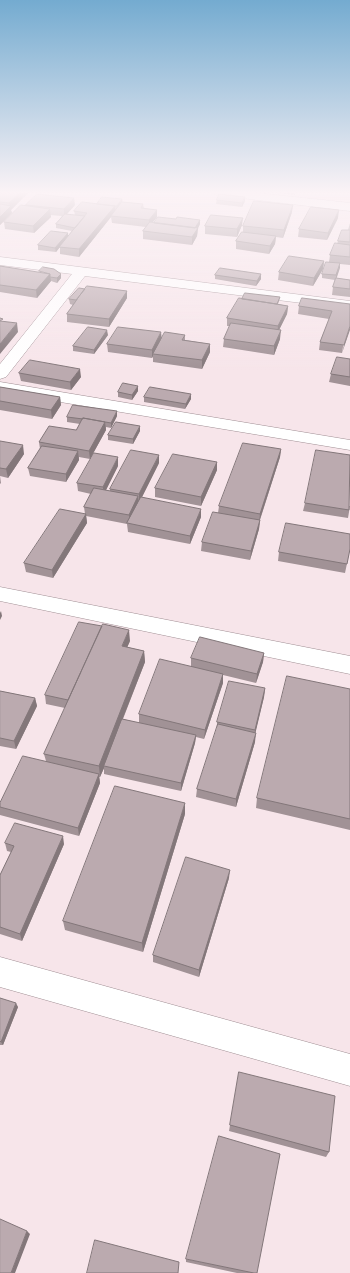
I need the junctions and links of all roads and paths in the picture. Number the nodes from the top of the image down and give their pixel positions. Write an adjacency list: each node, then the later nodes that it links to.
1 (0, 260): 2 (street)
2 (82, 271): 3 (street); 4 (street)
3 (350, 305)
4 (0, 374)
5 (0, 387): 6 (street)
6 (350, 445)
7 (0, 594): 8 (street)
8 (350, 665)
9 (0, 972): 10 (street)
10 (350, 1070)

